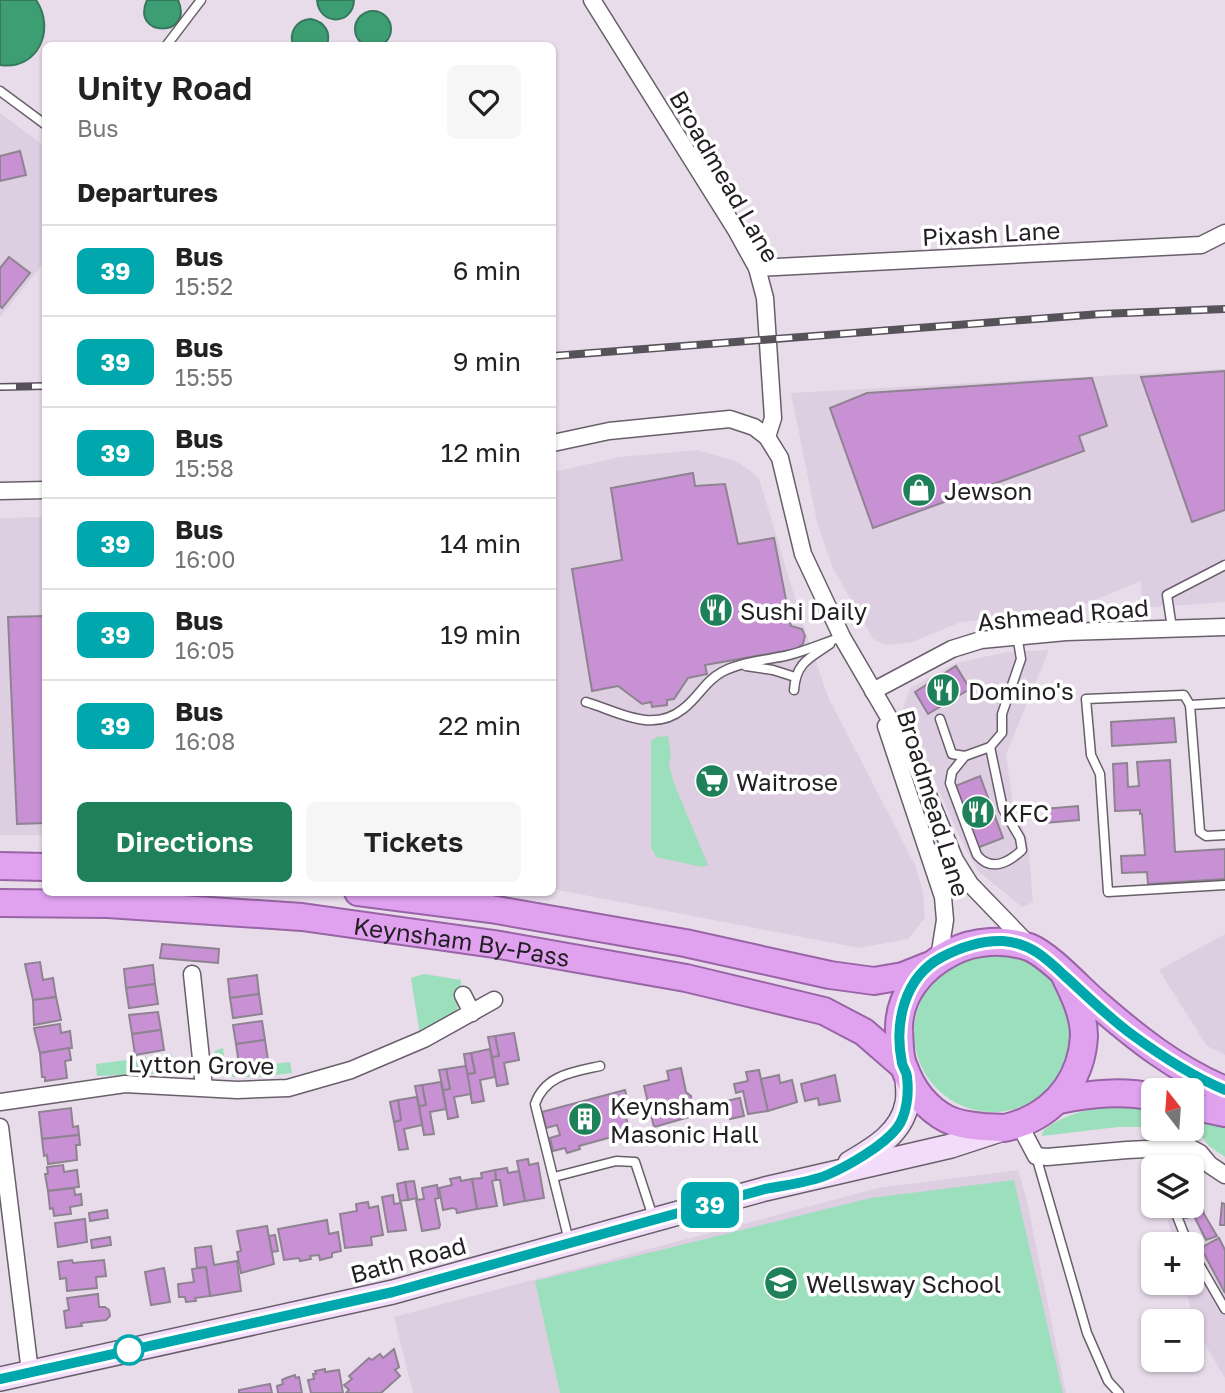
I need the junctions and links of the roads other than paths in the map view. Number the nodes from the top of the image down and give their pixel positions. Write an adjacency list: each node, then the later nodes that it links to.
1 (201, 0): 3 (lane)
2 (592, 0): 7 (street, Broadmead Lane)
3 (170, 42)
4 (0, 90): 5 (lane)
5 (42, 122)
6 (1225, 233): 7 (street, Pixash Lane)
7 (757, 268): 8 (street, Broadmead Lane)
8 (767, 437): 9 (street); 16 (street, Broadmead Lane)
9 (556, 442)
10 (42, 490): 11 (street)
11 (0, 491)
12 (1225, 565): 14 (lane)
13 (1225, 627): 14 (street, Ashmead Road)
14 (1172, 628): 15 (street, Ashmead Road)
15 (1017, 635): 20 (street, Ashmead Road); 25 (lane)
16 (842, 637): 17 (lane); 18 (lane); 20 (street, Broadmead Lane)
17 (740, 666): 18 (lane); 21 (lane)
18 (795, 677): 19 (lane)
19 (794, 690)
20 (876, 697): 33 (street, Broadmead Lane); 34 (street, Broadmead Lane)
21 (586, 702)
22 (1225, 703): 23 (lane)
23 (1190, 705): 27 (lane); 30 (lane)
24 (940, 719): 26 (lane)
25 (990, 747): 26 (lane); 26 (lane)
26 (965, 756)
27 (1225, 835)
28 (0, 866): 29 (highway)
29 (42, 867)
30 (1225, 885)
31 (389, 896): 34 (highway, Keynsham By-Pass)
32 (0, 903): 41 (highway, Keynsham By-Pass)
33 (1031, 948): 34 (highway); 36 (highway)
34 (934, 962): 41 (highway)
35 (192, 974): 42 (street)
36 (1065, 976): 43 (highway); 45 (highway)
37 (463, 995): 39 (street)
38 (494, 1000): 39 (street, Lytton Grove)
39 (472, 1013): 42 (street, Lytton Grove)
40 (600, 1066): 56 (lane)
41 (905, 1070): 49 (highway); 55 (main road, Bath Road)
42 (204, 1087): 46 (street, Lytton Grove)
43 (1225, 1090)
44 (1141, 1095): 45 (highway)
45 (1059, 1101): 49 (highway)
46 (0, 1102)
47 (1204, 1109): 48 (highway)
48 (1225, 1113)
49 (1013, 1126): 53 (street); 55 (main road, Bath Road)
50 (0, 1127): 61 (street)
51 (1159, 1148): 52 (lane); 53 (street); 54 (street)
52 (1160, 1155)
53 (1036, 1156): 63 (lane)
54 (1225, 1175)
55 (826, 1176): 57 (main road, Bath Road)
56 (554, 1177): 57 (lane); 58 (lane)
57 (653, 1220): 58 (main road, Bath Road)
58 (569, 1243): 61 (main road, Bath Road)
59 (1204, 1273): 60 (lane)
60 (1225, 1310)
61 (30, 1372): 62 (main road, Bath Road)
62 (0, 1379)
63 (1119, 1393)

